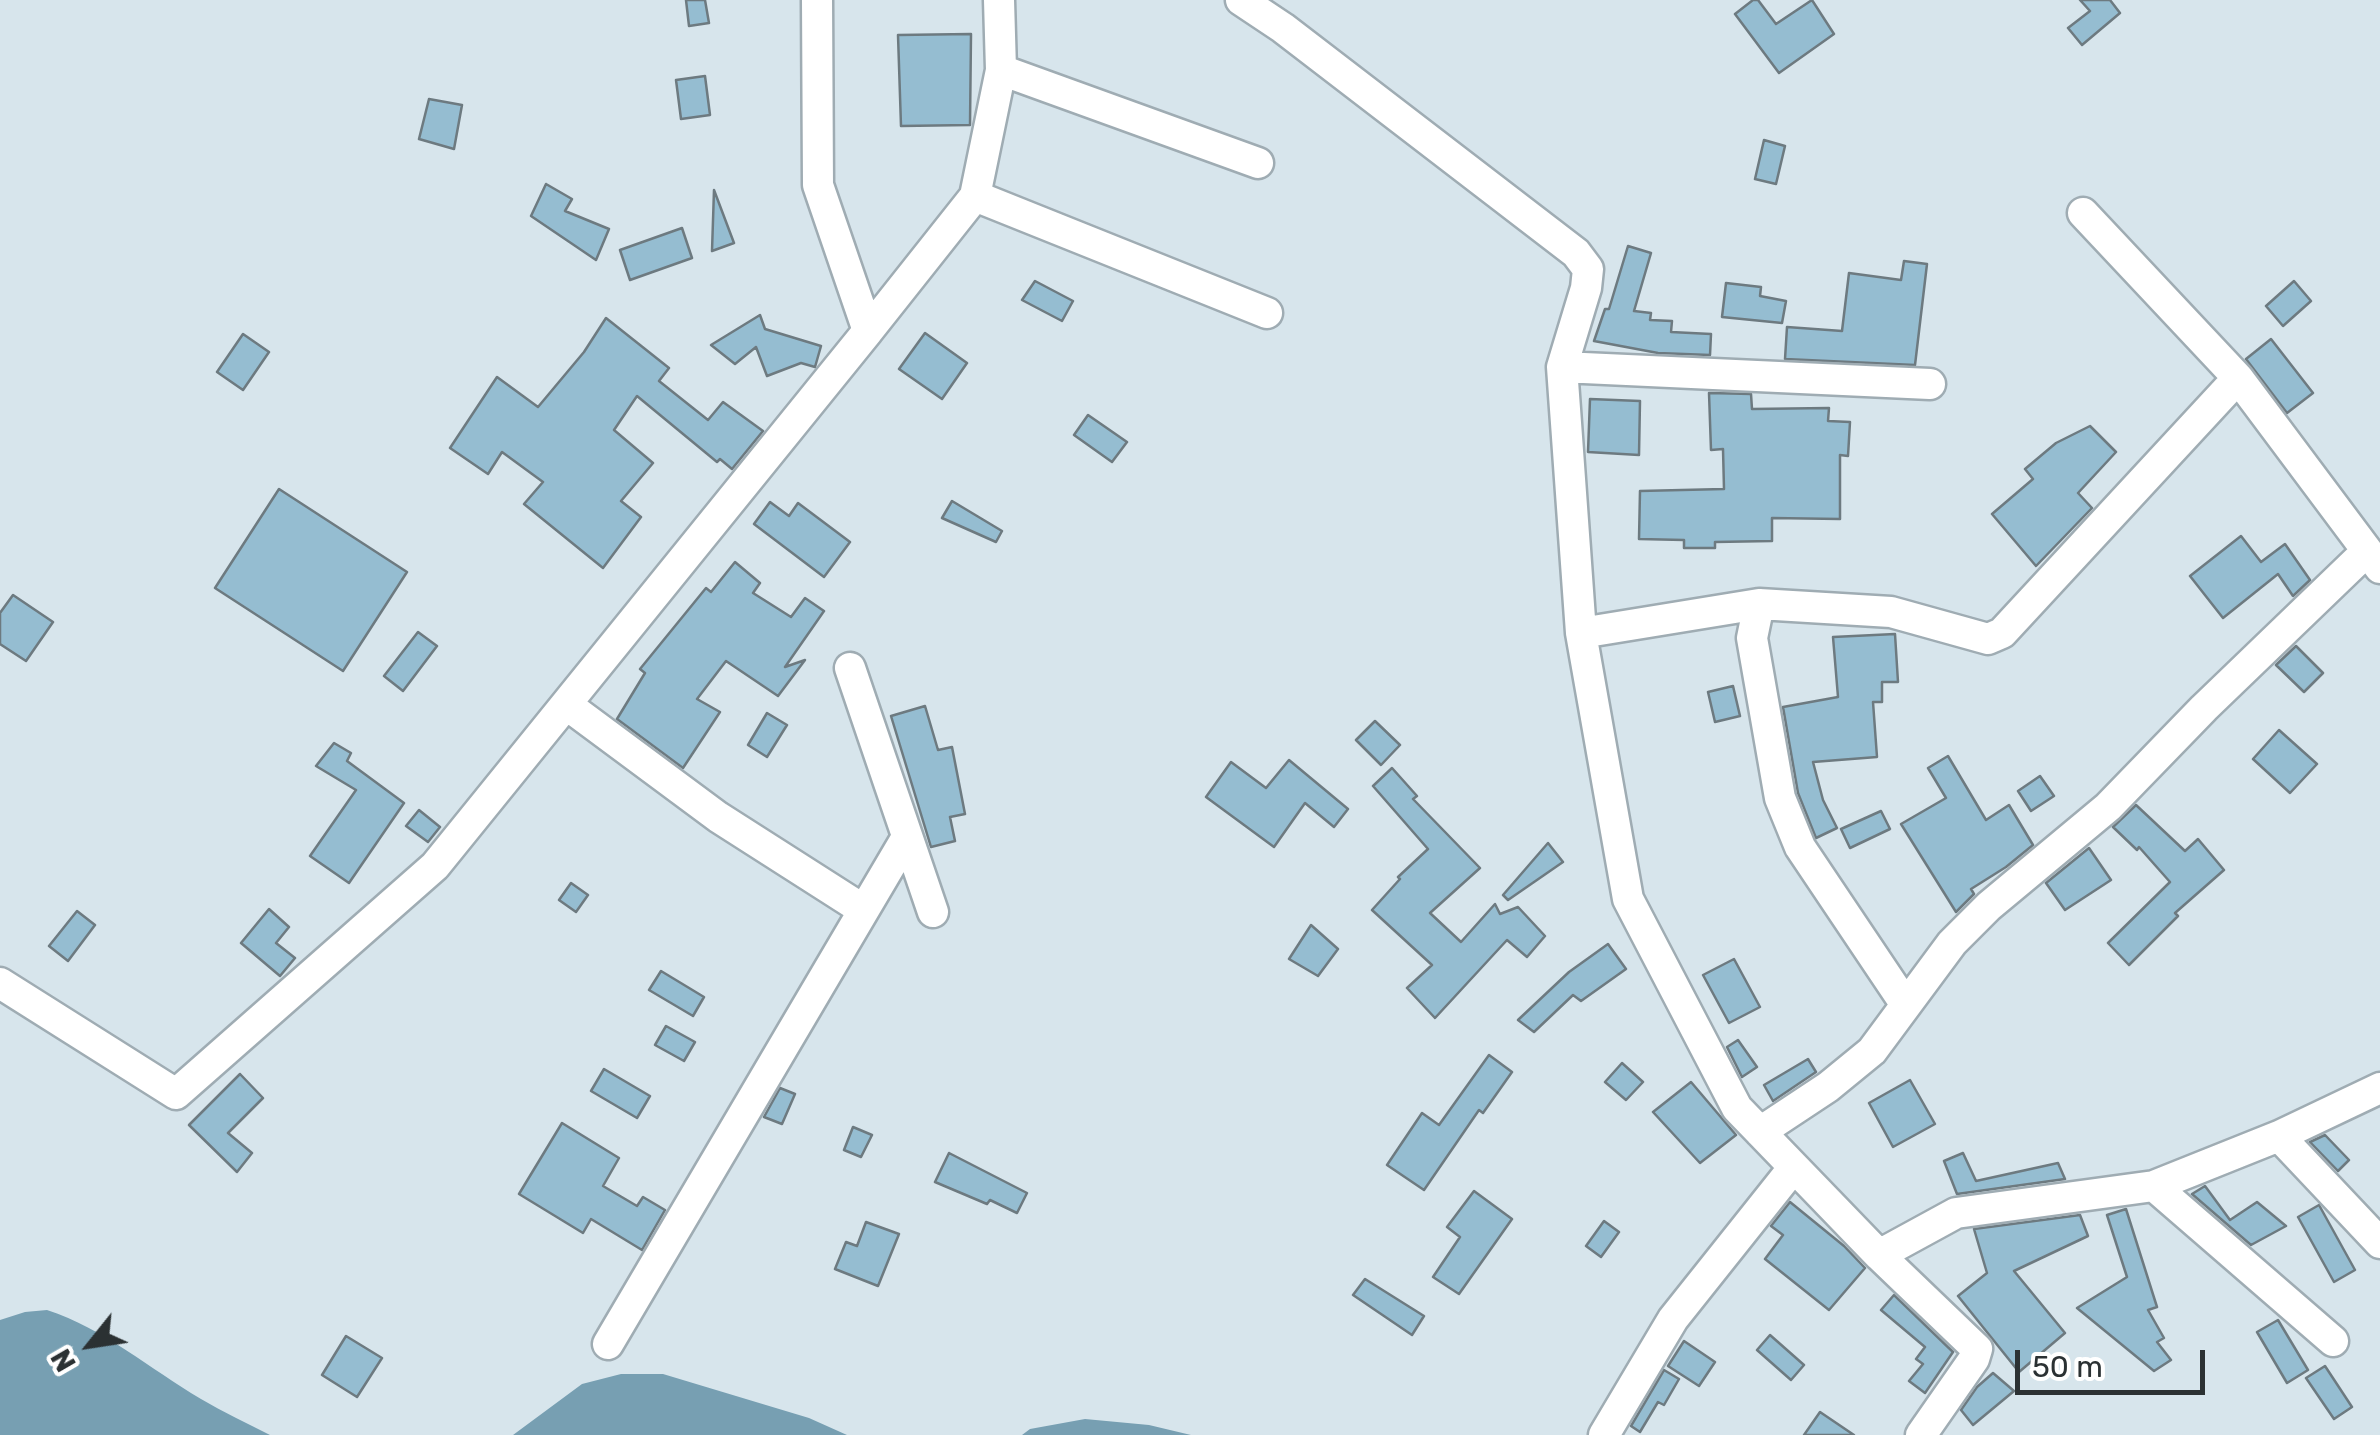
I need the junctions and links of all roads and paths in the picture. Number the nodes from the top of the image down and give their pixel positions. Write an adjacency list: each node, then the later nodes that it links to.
1 (817, 0): 9 (street)
2 (999, 0): 4 (street)
3 (1241, 0): 10 (street)
4 (1001, 70): 5 (street); 6 (street)
5 (1258, 163)
6 (974, 196): 8 (street); 9 (street)
7 (2083, 213): 11 (street)
8 (1268, 313)
9 (868, 331): 17 (street)
10 (1562, 367): 12 (street); 15 (street)
11 (2238, 378): 13 (street); 14 (street)
12 (1930, 384)
13 (2373, 560): 22 (street)
14 (1759, 604): 15 (street); 22 (street)
15 (1581, 633): 24 (street)
16 (850, 668): 18 (street)
17 (567, 705): 19 (street); 21 (street)
18 (907, 836): 19 (street); 20 (street)
19 (862, 909): 31 (street)
20 (933, 912)
21 (0, 983)
22 (1906, 1004): 24 (street)
23 (2380, 1088): 25 (street)
24 (1760, 1132): 26 (street)
25 (2279, 1136): 27 (street); 28 (street)
26 (1794, 1167): 29 (street); 32 (street)
27 (2154, 1186): 29 (street); 30 (street)
28 (2380, 1243)
29 (1879, 1255): 33 (street)
30 (2333, 1341)
31 (608, 1344)
32 (1604, 1435)
33 (1921, 1435)

